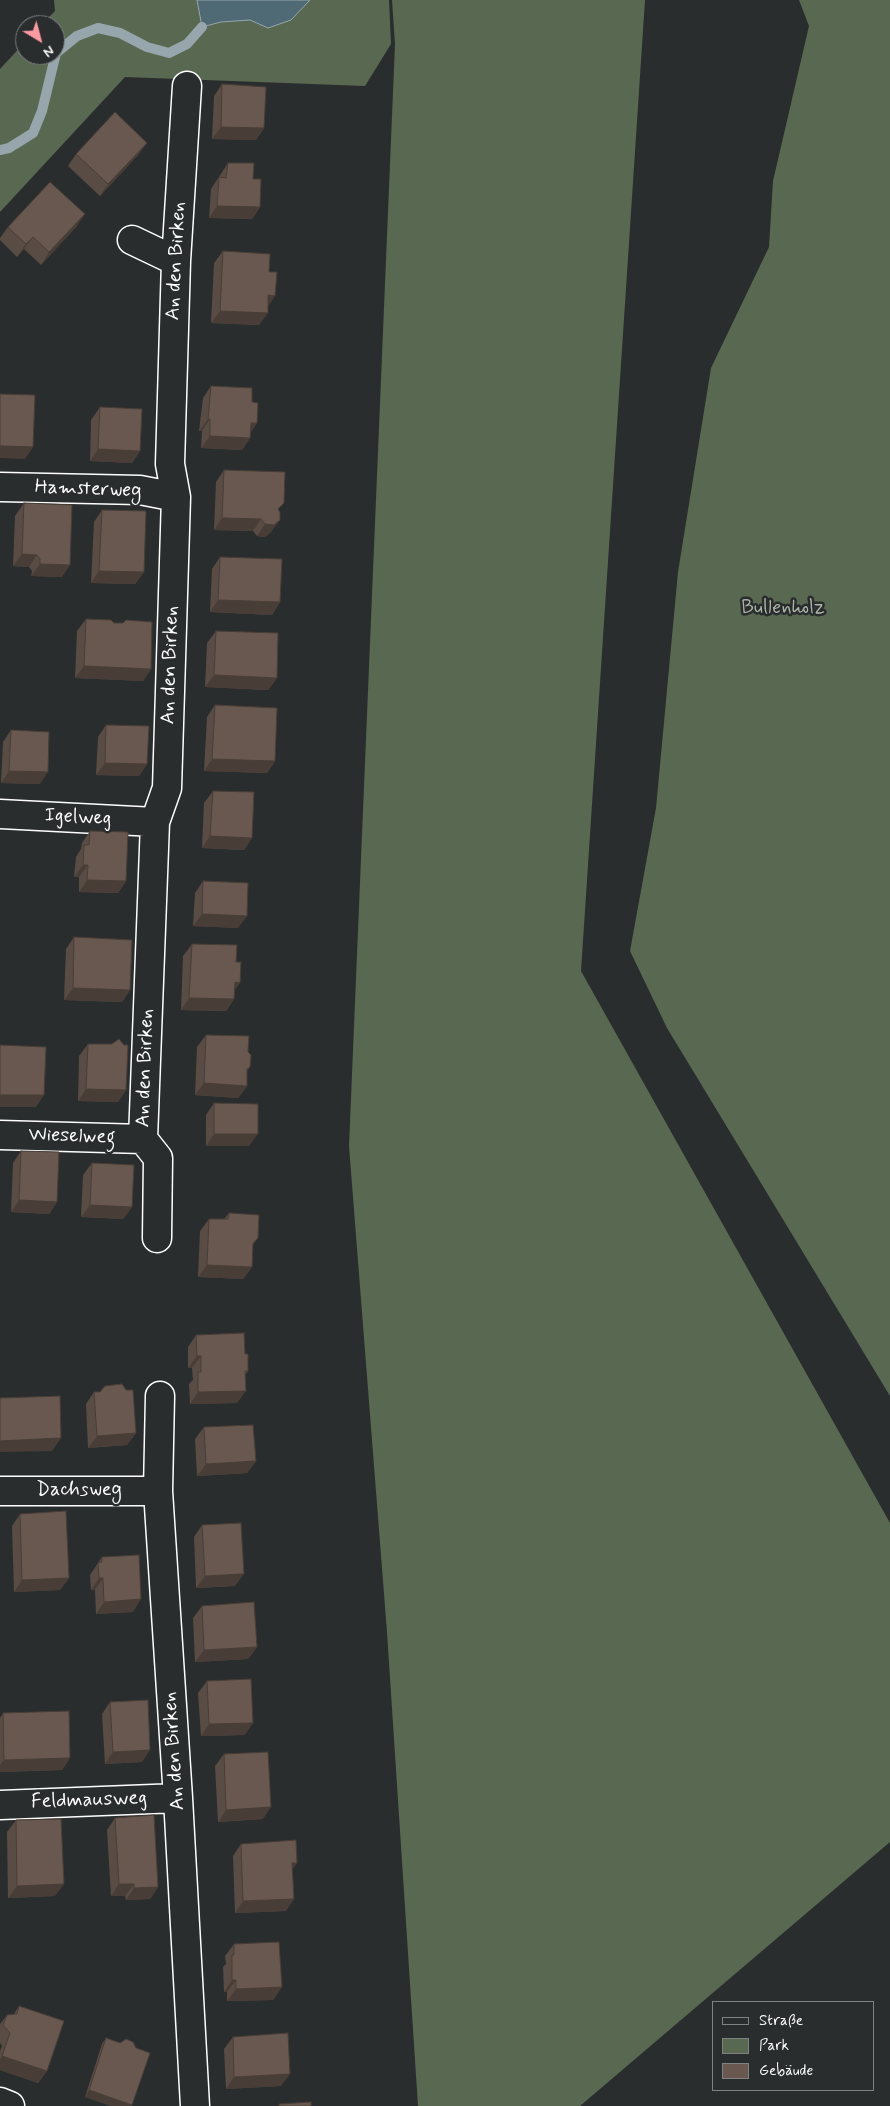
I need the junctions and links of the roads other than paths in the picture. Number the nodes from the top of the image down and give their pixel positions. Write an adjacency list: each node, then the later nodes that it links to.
1 (187, 86): 3 (street, An den Birken)
2 (132, 240): 3 (street)
3 (176, 261): 5 (street, An den Birken)
4 (0, 487): 5 (street, Hamsterweg)
5 (176, 497): 7 (street, An den Birken)
6 (0, 814): 7 (street, Igelweg)
7 (156, 822): 9 (street, An den Birken)
8 (0, 1135): 9 (street, Wieselweg)
9 (143, 1139): 10 (street, An den Birken)
10 (157, 1238)
11 (160, 1396): 12 (street, An den Birken)
12 (158, 1490): 13 (street, Dachsweg); 14 (street, An den Birken)
13 (0, 1492)
14 (178, 1798): 15 (street, Feldmausweg); 18 (street, An den Birken)
15 (0, 1805)
16 (0, 2102): 17 (street)
17 (10, 2106)
18 (195, 2106)

